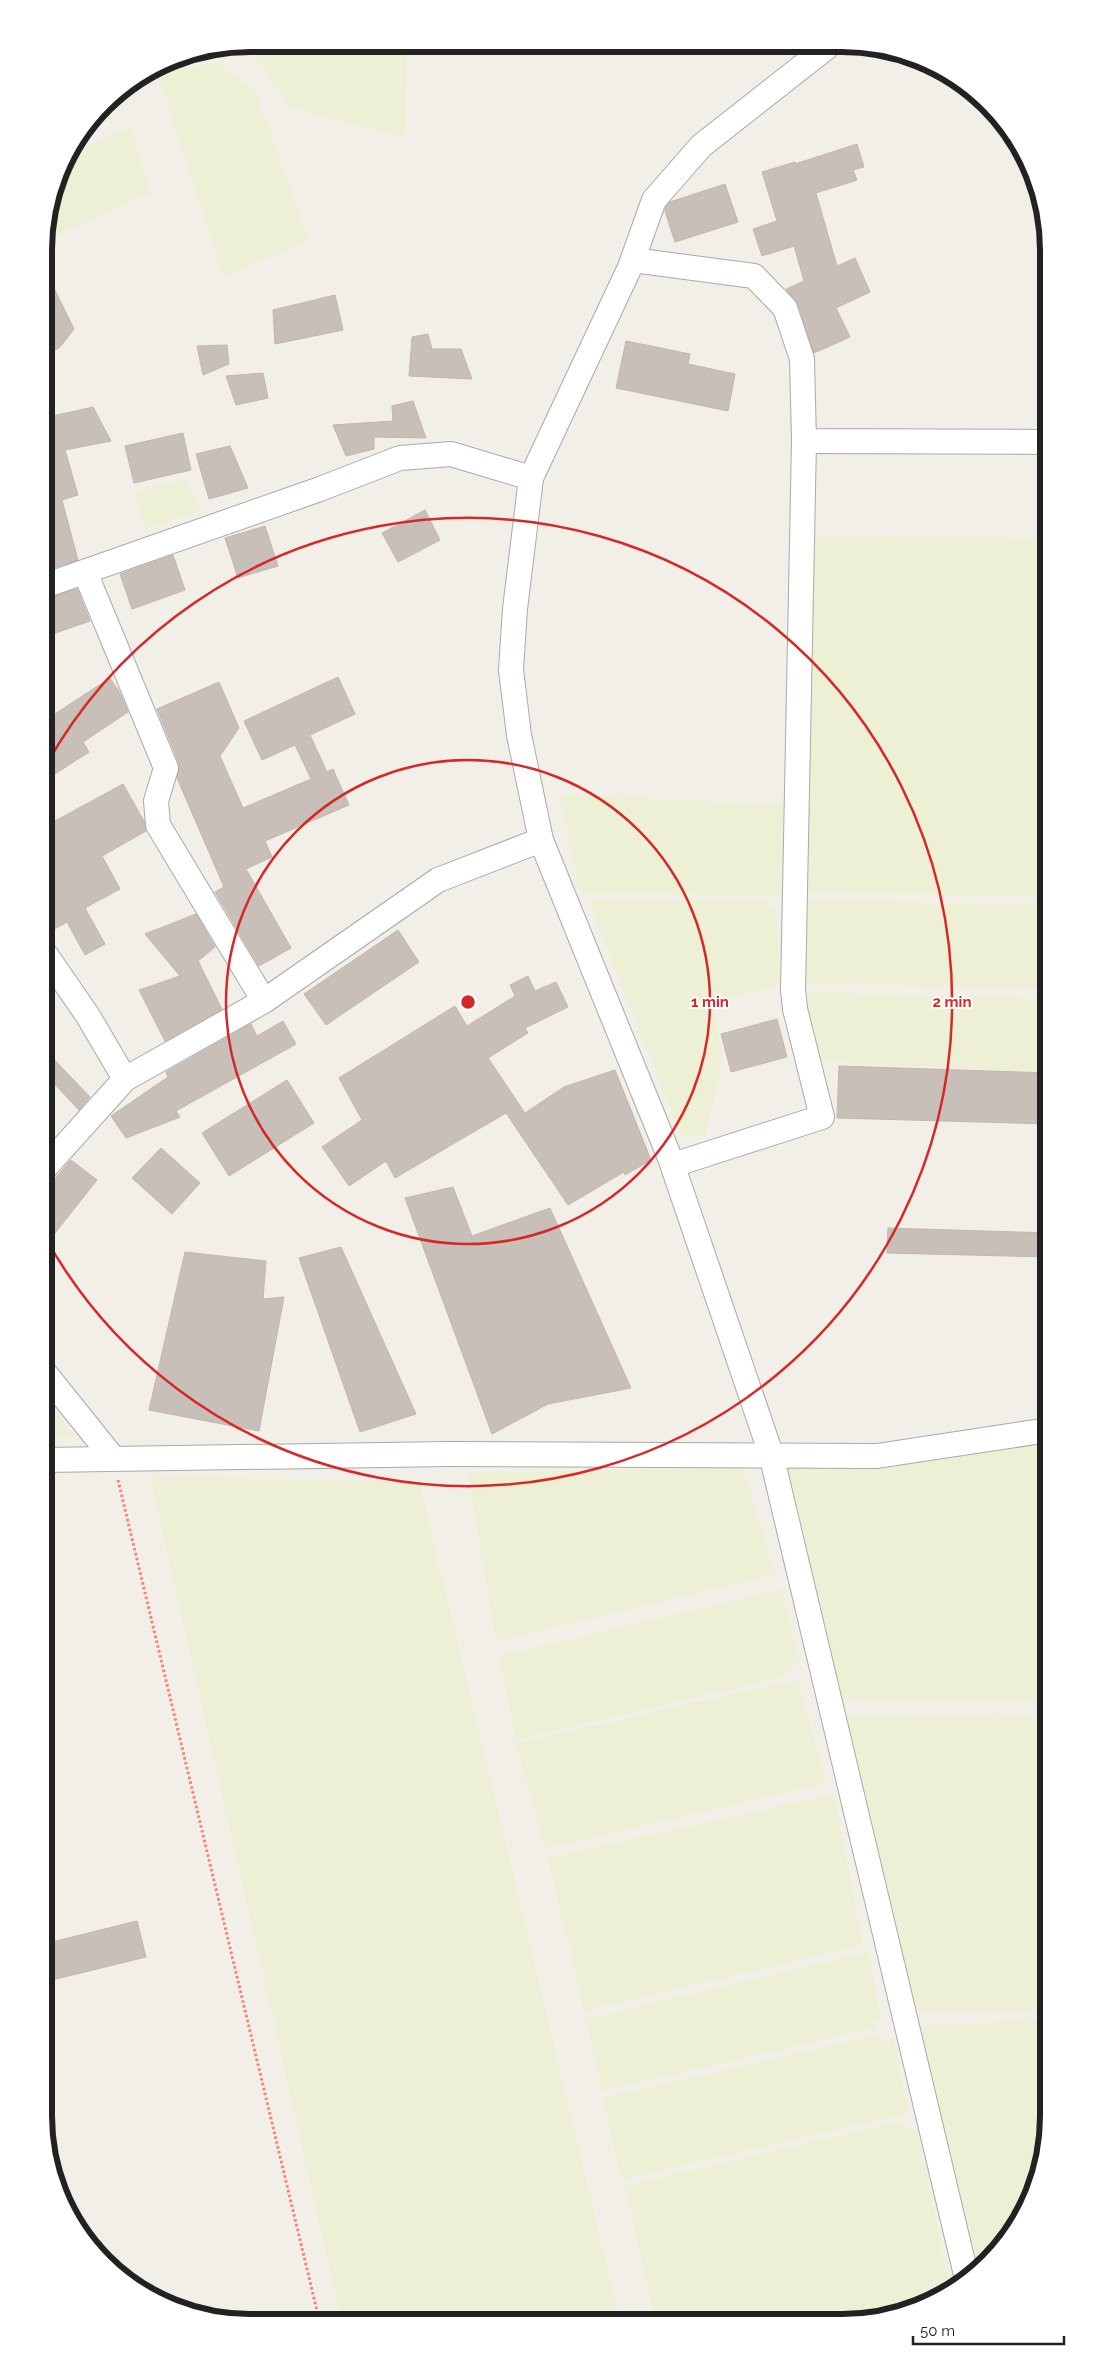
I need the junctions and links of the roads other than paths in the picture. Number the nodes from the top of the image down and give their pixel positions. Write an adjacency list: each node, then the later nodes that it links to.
1 (821, 52): 2 (street)
2 (633, 260): 3 (street); 5 (street)
3 (804, 441): 4 (street); 13 (street)
4 (1040, 442)
5 (531, 478): 6 (street); 8 (street)
6 (85, 572): 7 (street); 10 (street)
7 (52, 583)
8 (541, 840): 10 (street); 13 (street)
9 (52, 964): 11 (street)
10 (264, 1001): 11 (street)
11 (125, 1079): 12 (street)
12 (52, 1160)
13 (673, 1165): 16 (street)
14 (52, 1382): 17 (street)
15 (1040, 1431): 16 (street)
16 (771, 1454): 17 (street); 19 (street)
17 (113, 1458): 18 (street)
18 (52, 1460)
19 (965, 2271)

